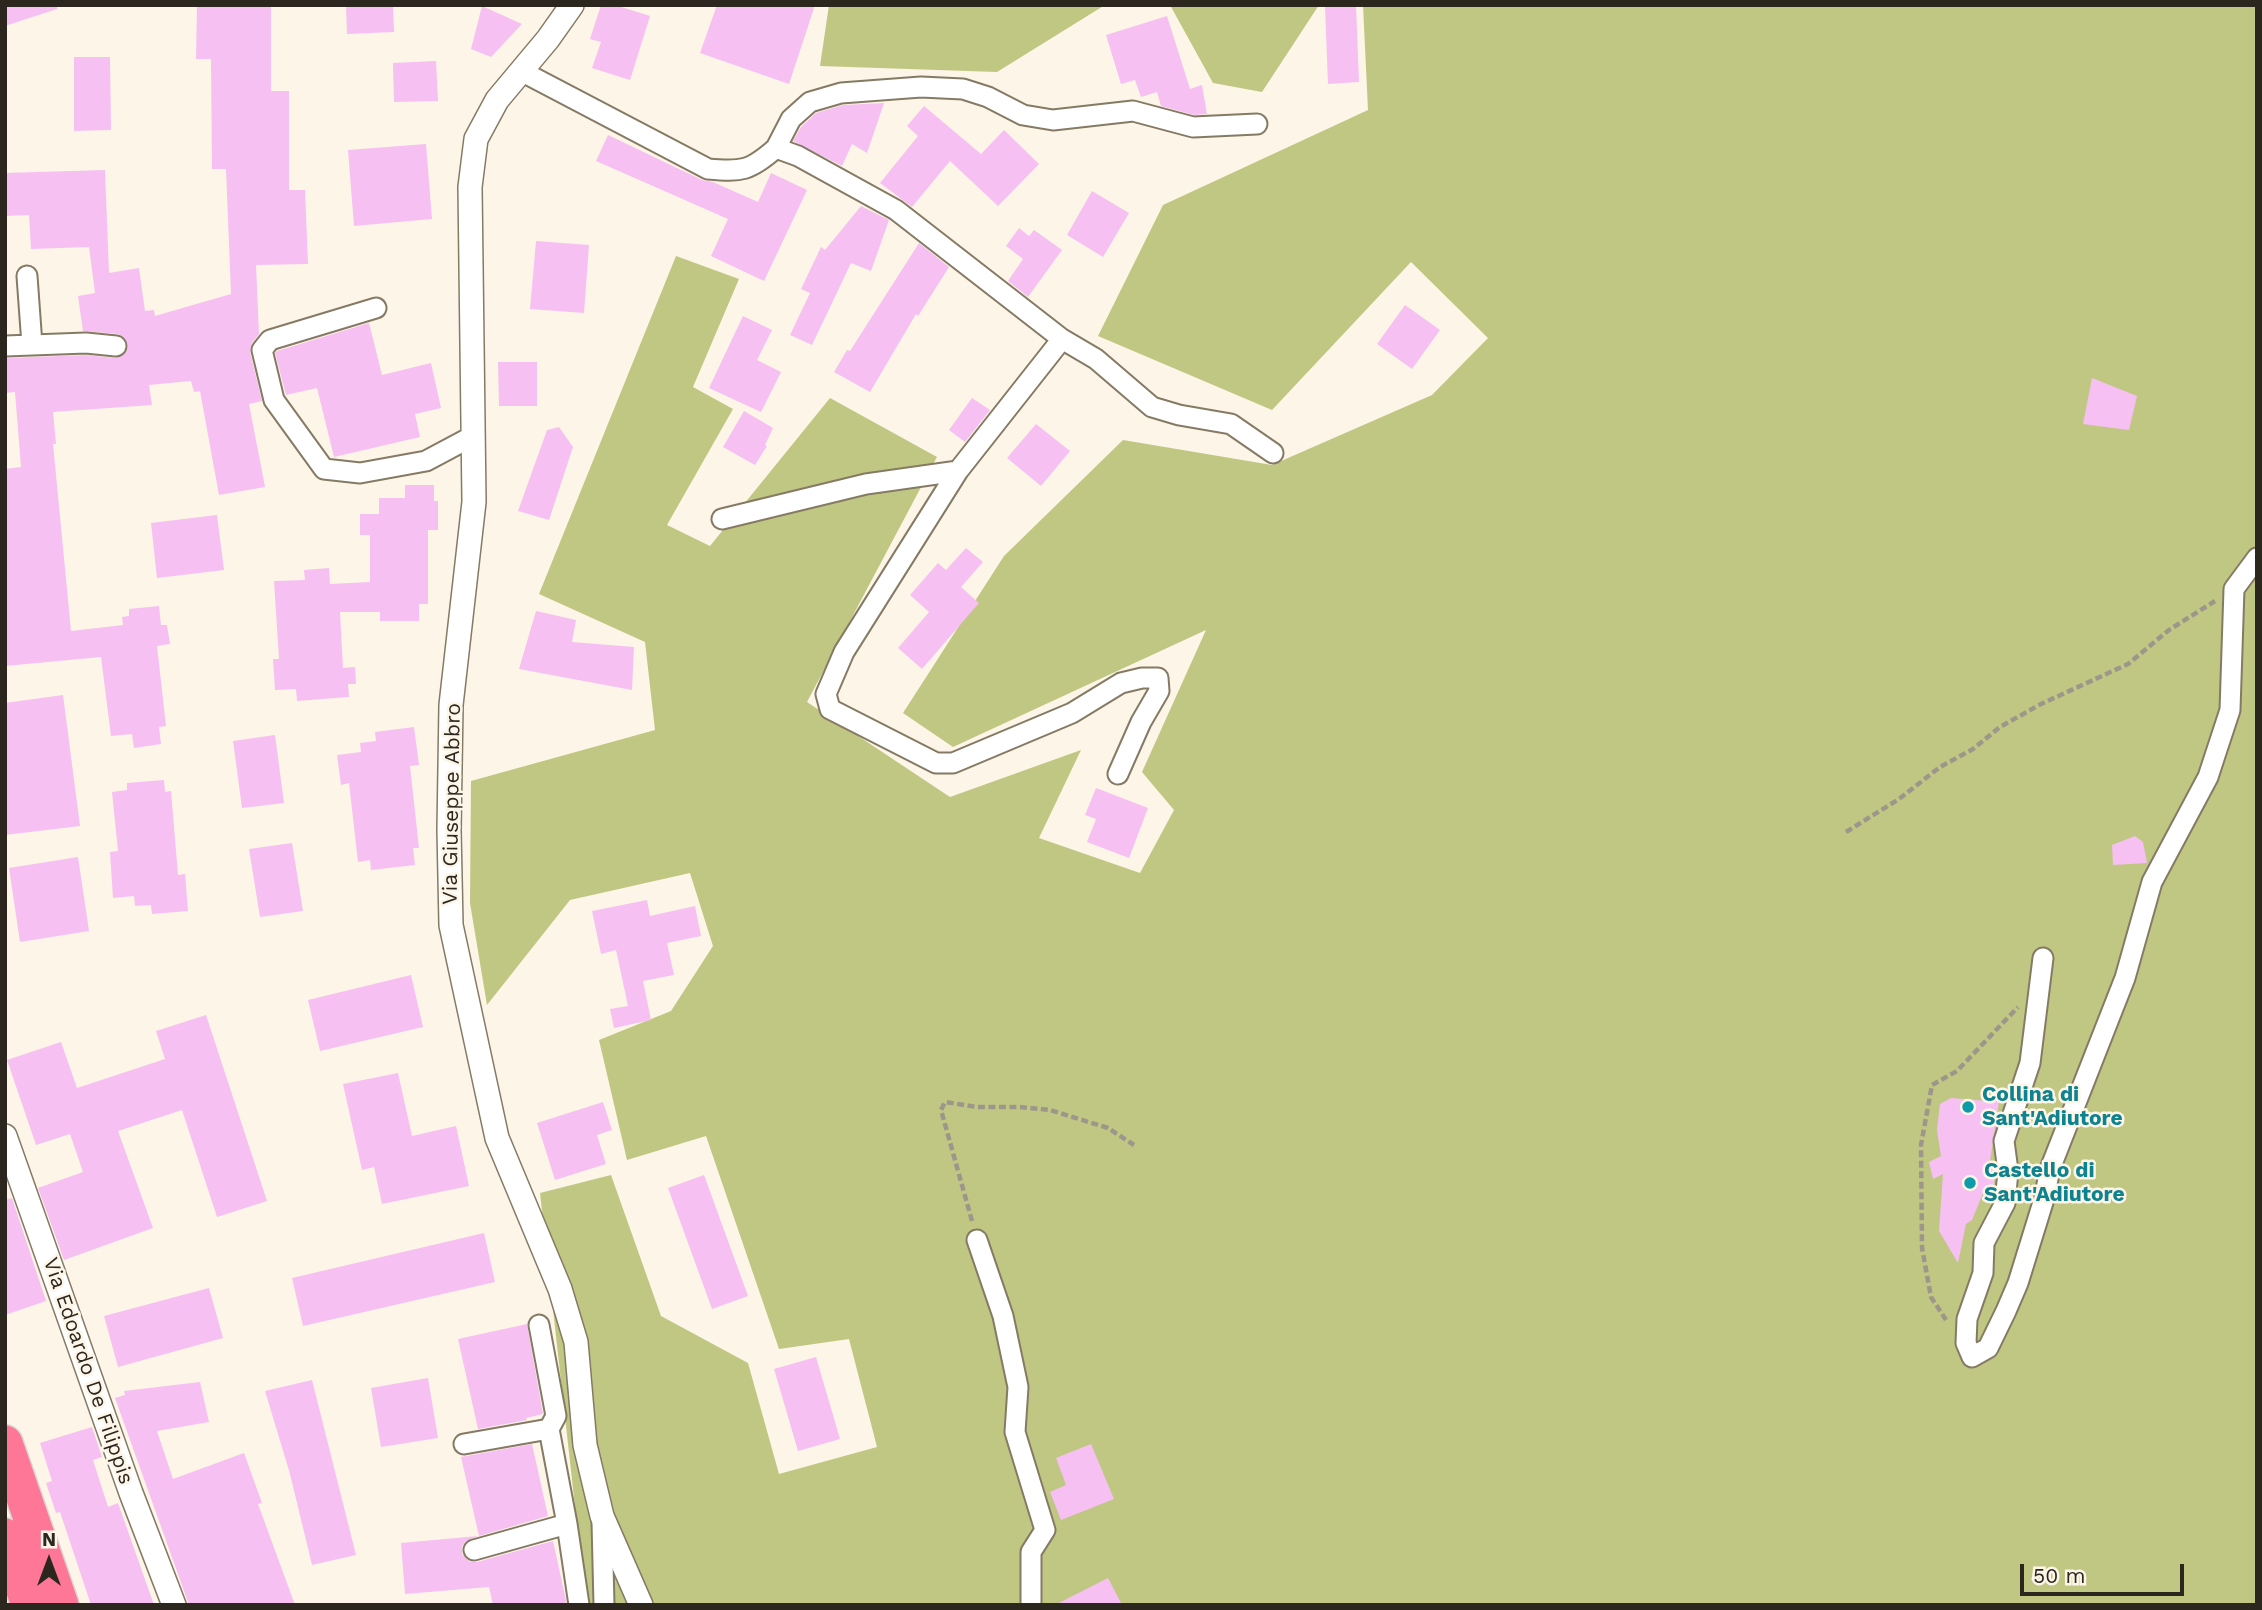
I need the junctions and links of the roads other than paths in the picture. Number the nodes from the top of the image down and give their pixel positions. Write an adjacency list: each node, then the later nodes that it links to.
1 (572, 5): 2 (street, Via Giuseppe Abbro)
2 (521, 71): 4 (street); 11 (street, Via Giuseppe Abbro)
3 (1257, 124): 4 (street)
4 (776, 148): 7 (street)
5 (27, 276): 8 (street)
6 (376, 308): 11 (street)
7 (1062, 339): 12 (street); 13 (street)
8 (32, 345): 9 (street); 10 (street)
9 (5, 346)
10 (117, 346)
11 (473, 436): 24 (street, Via Giuseppe Abbro)
12 (1273, 453)
13 (958, 471): 14 (street); 16 (street)
14 (722, 519)
15 (2257, 558): 17 (street)
16 (1118, 774)
17 (2043, 958)
18 (5, 1136): 30 (street, Via Edoardo De Filippis)
19 (977, 1240): 34 (street)
20 (539, 1325): 21 (street)
21 (549, 1429): 23 (street); 25 (street)
22 (5, 1443): 29 (highway)
23 (464, 1444)
24 (602, 1516): 32 (street); 33 (street, Via Giuseppe Abbro)
25 (567, 1524): 27 (street); 31 (street)
26 (5, 1536): 28 (highway)
27 (474, 1550)
28 (29, 1605)
29 (61, 1605)
30 (174, 1605)
31 (579, 1605)
32 (604, 1605)
33 (641, 1605)
34 (1031, 1605)

